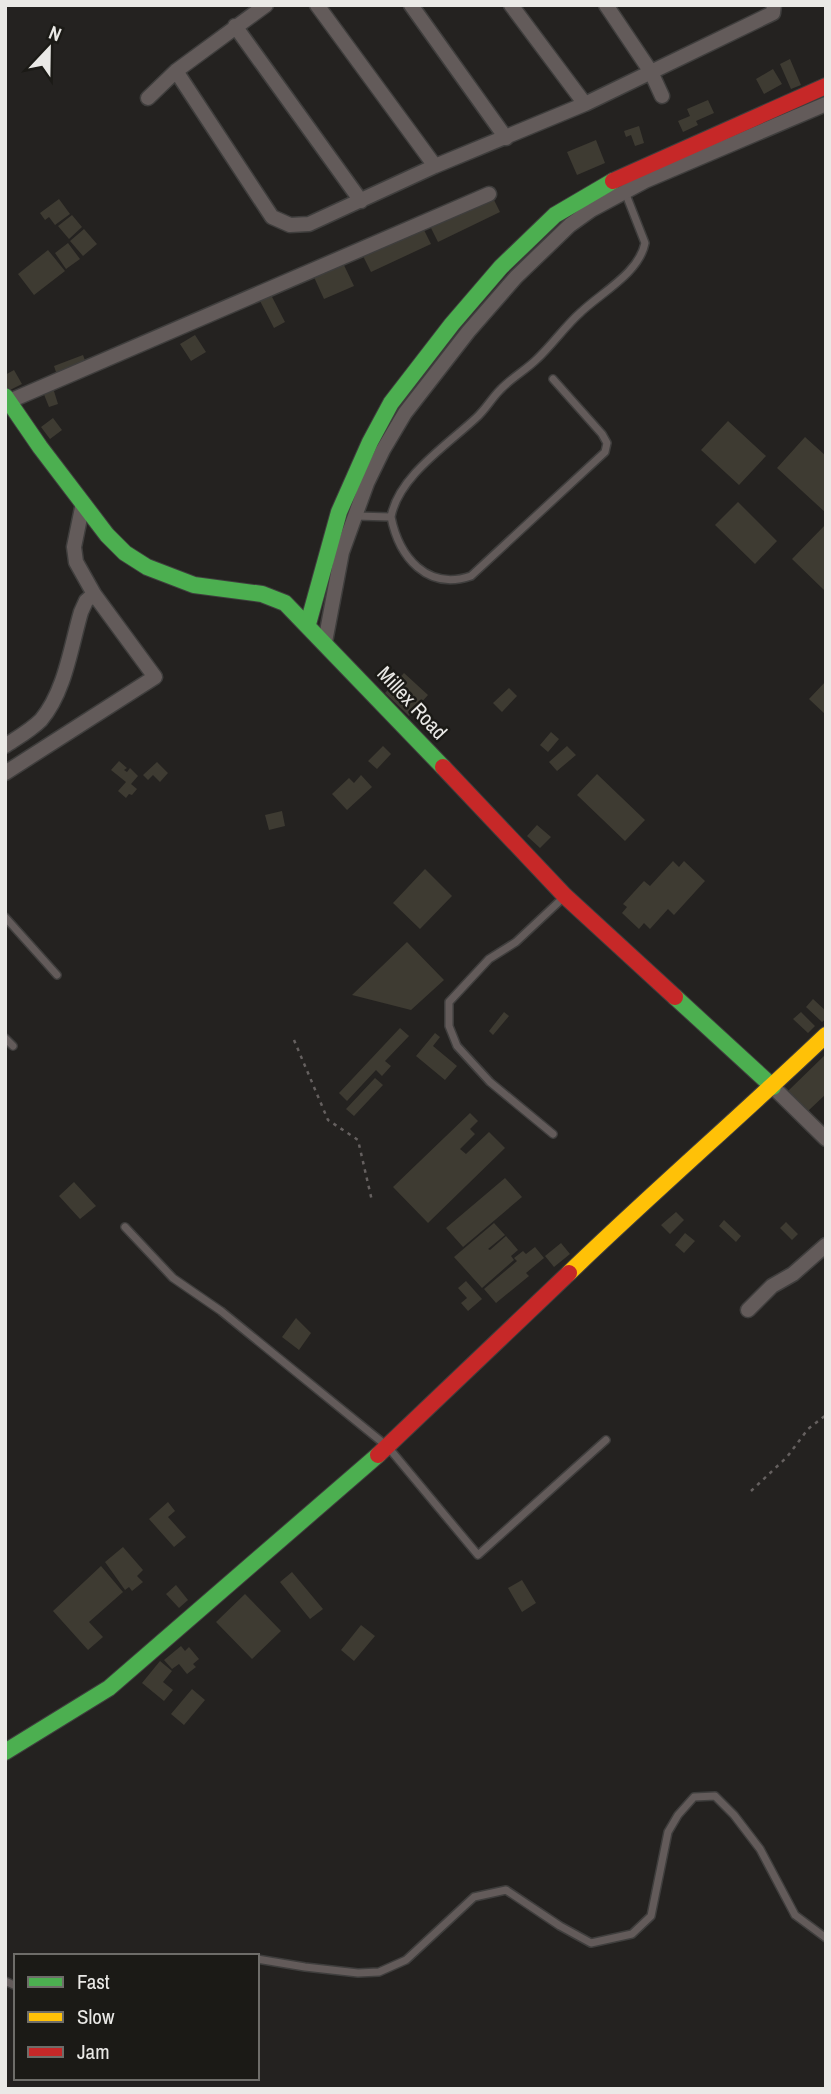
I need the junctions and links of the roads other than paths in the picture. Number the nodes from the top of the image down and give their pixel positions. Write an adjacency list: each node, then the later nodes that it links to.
1 (265, 5): 7 (street)
2 (317, 5): 16 (street)
3 (411, 5): 15 (street)
4 (511, 5): 13 (street)
5 (606, 5): 9 (street)
6 (774, 5): 9 (street)
7 (236, 26): 8 (street); 19 (street)
8 (176, 71): 12 (street); 19 (street)
9 (651, 72): 11 (street); 13 (street)
10 (826, 86): 26 (street)
11 (662, 96)
12 (148, 97)
13 (585, 104): 15 (street)
14 (826, 104): 17 (street)
15 (506, 138): 16 (street)
16 (435, 166): 19 (street)
17 (625, 192): 23 (street); 24 (lane)
18 (489, 194): 21 (street)
19 (361, 201)
20 (553, 379): 24 (lane)
21 (6, 400): 22 (street, Millex Road)
22 (83, 502): 25 (street); 26 (street, Millex Road)
23 (355, 516): 24 (lane); 27 (street)
24 (391, 517)
25 (94, 594): 28 (street); 29 (street)
26 (308, 624): 27 (street, Millex Road)
27 (324, 642): 30 (street, Millex Road)
28 (5, 746)
29 (5, 773)
30 (565, 897): 36 (street, Millex Road); 37 (lane)
31 (5, 917): 32 (lane)
32 (57, 975)
33 (826, 1035): 36 (street)
34 (5, 1038): 35 (lane)
35 (13, 1046)
36 (773, 1087): 38 (street); 43 (street)
37 (553, 1134)
38 (826, 1139)
39 (125, 1227): 43 (lane)
40 (826, 1245): 41 (street)
41 (748, 1310)
42 (606, 1440): 43 (lane)
43 (388, 1447): 44 (street)
44 (5, 1752)
45 (826, 1938): 46 (lane)
46 (259, 1959)

